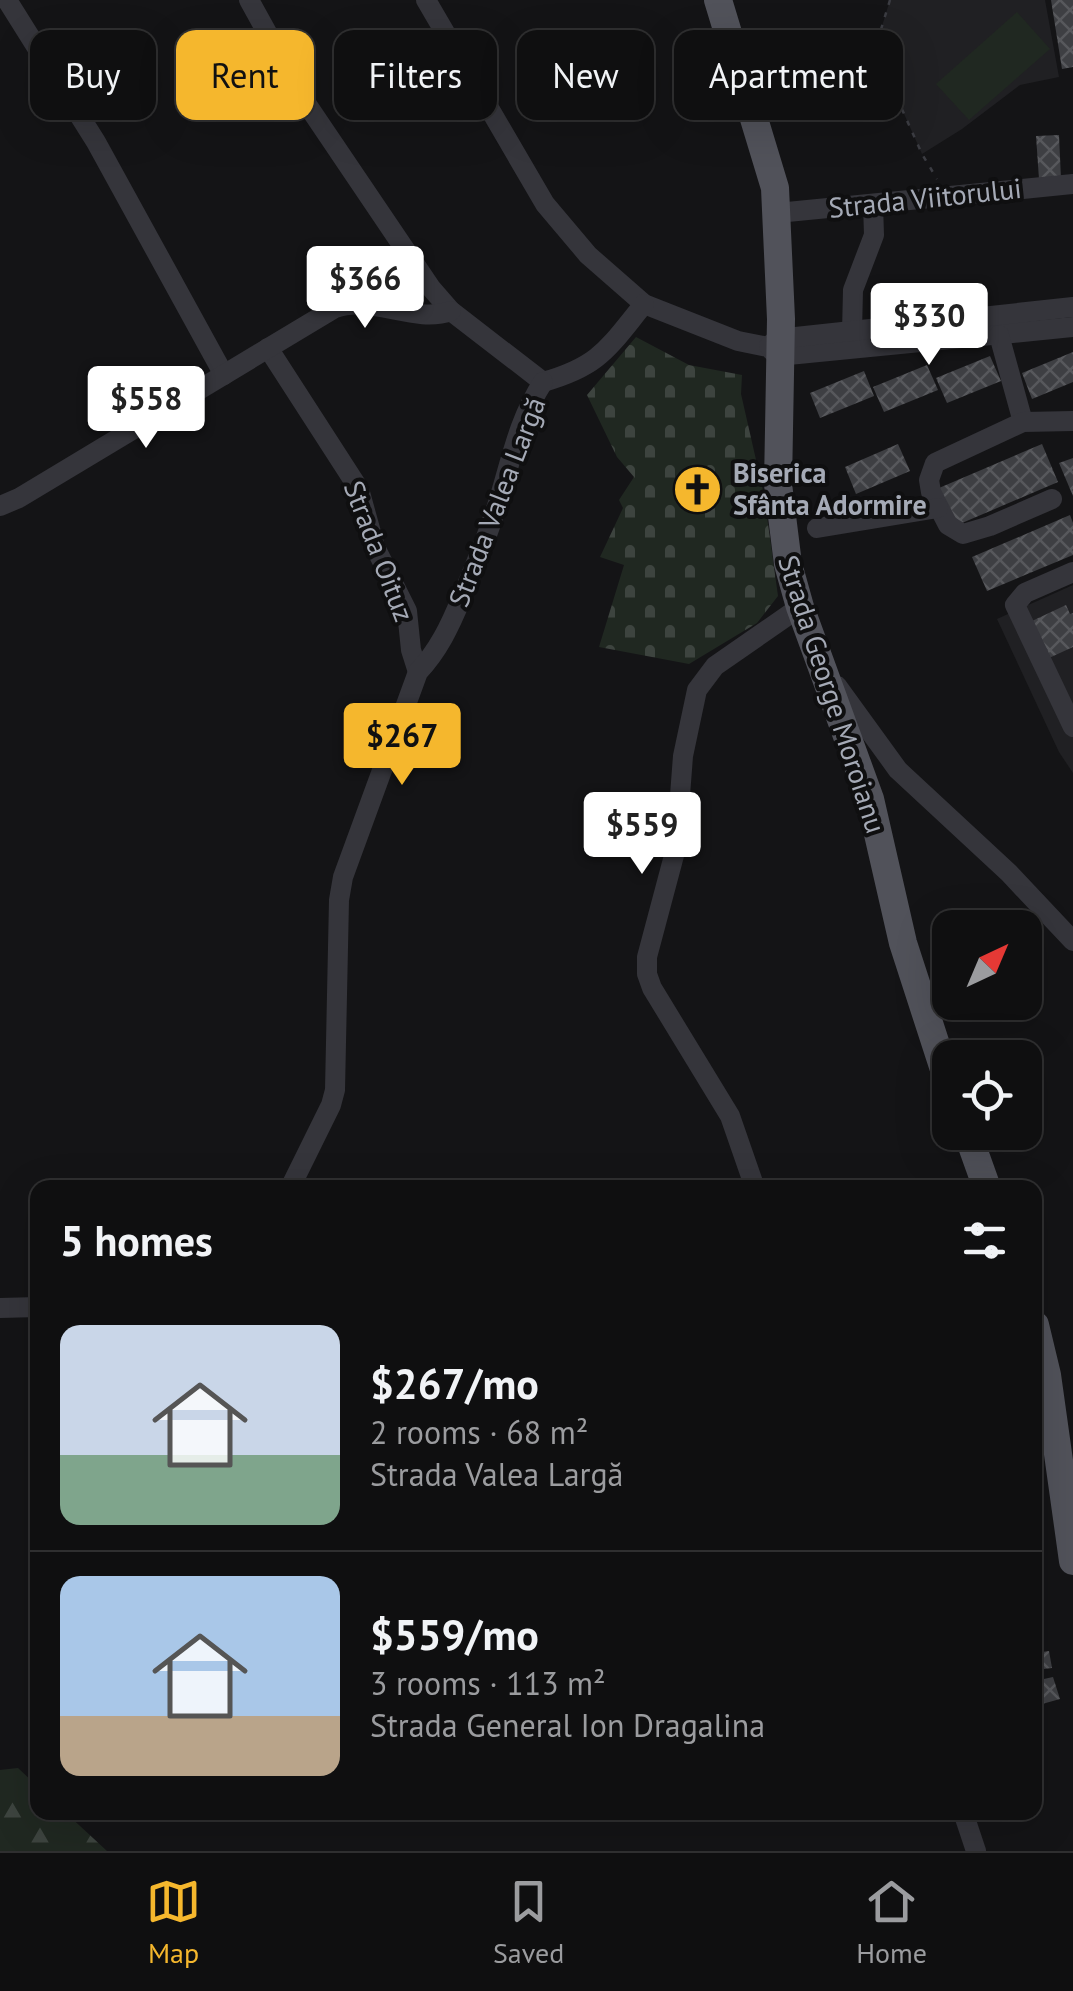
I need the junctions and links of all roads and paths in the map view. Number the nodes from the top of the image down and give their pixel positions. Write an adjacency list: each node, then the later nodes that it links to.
1 (8, 0): 18 (street)
2 (250, 0): 12 (street)
3 (426, 0): 10 (street)
4 (718, 0): 9 (main road, Strada George Moroianu)
5 (890, 0): 7 (path)
6 (1073, 184): 7 (street, Strada Viitorului)
7 (949, 196): 8 (street, Strada Viitorului)
8 (873, 204): 9 (street, Strada Viitorului); 14 (street)
9 (777, 214): 17 (main road, Strada George Moroianu)
10 (644, 304): 17 (street); 19 (street)
11 (1073, 308): 14 (street)
12 (451, 312): 16 (street); 19 (street)
13 (1073, 327): 15 (street)
14 (852, 332): 17 (street)
15 (999, 335): 17 (street); 21 (street)
16 (268, 348): 18 (street); 28 (street, Strada Oituz)
17 (776, 348): 27 (main road, Strada George Moroianu)
18 (224, 375): 23 (street)
19 (543, 382): 28 (street, Strada Valea Largă)
20 (1073, 421): 21 (street)
21 (1023, 422): 24 (street)
22 (1052, 499): 24 (street)
23 (0, 506)
24 (938, 508): 25 (street)
25 (817, 528)
26 (1073, 572): 30 (street)
27 (800, 608): 29 (main road, Strada George Moroianu); 35 (street)
28 (418, 672): 34 (street, Strada Valea Largă)
29 (828, 678): 31 (street); 32 (main road, Strada George Moroianu)
30 (1073, 727)
31 (1073, 940)
32 (934, 1040)
33 (974, 1150): 36 (main road)
34 (294, 1180)
35 (752, 1180)
36 (985, 1180)
37 (30, 1307): 38 (street)
38 (0, 1308)
39 (1042, 1357): 40 (main road)
40 (1073, 1561)
41 (966, 1820): 42 (street)
42 (976, 1851)

